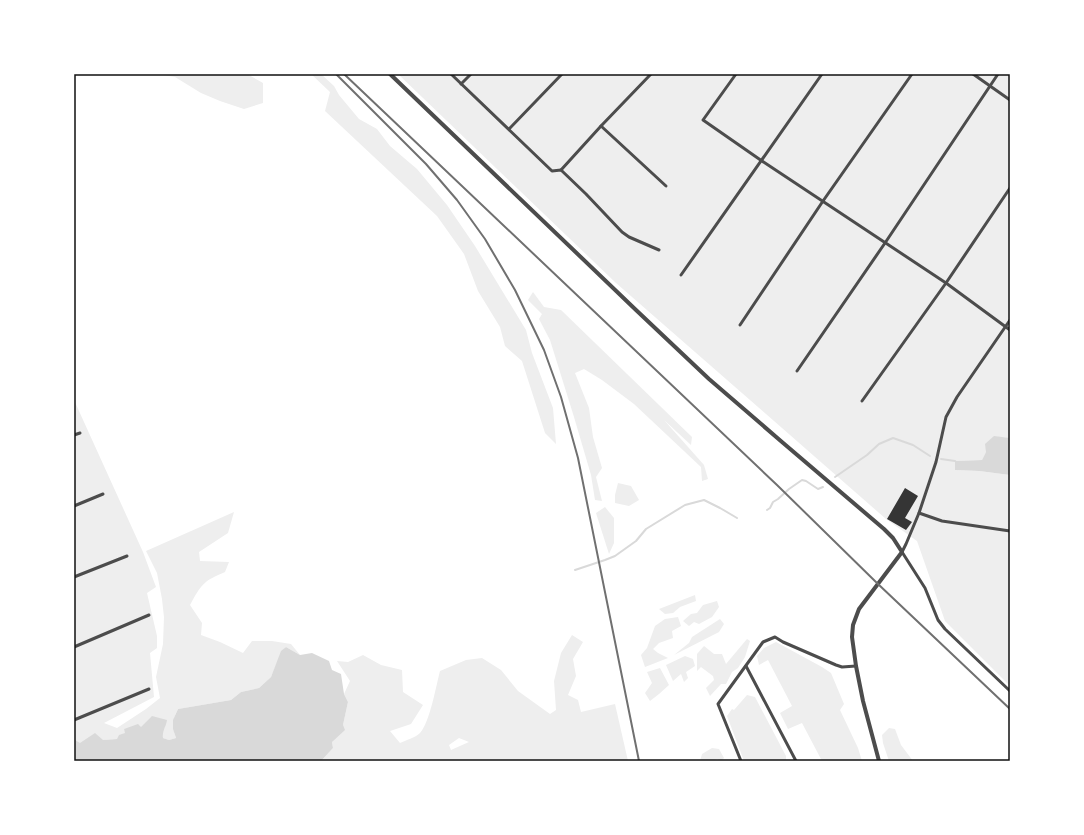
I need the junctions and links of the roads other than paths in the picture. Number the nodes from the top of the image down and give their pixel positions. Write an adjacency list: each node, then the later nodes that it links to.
1 (390, 74): 37 (street)
2 (451, 74): 11 (street)
3 (471, 74): 11 (street)
4 (562, 74): 15 (street)
5 (651, 74): 14 (street)
6 (736, 74): 16 (street)
7 (822, 74): 16 (street)
8 (912, 74): 20 (street)
9 (973, 74): 12 (street)
10 (998, 74): 12 (street)
11 (461, 84): 15 (street)
12 (990, 86): 13 (street); 21 (street)
13 (1010, 100)
14 (601, 126): 17 (street); 18 (street)
15 (508, 129): 17 (street)
16 (762, 161): 20 (street); 23 (street)
17 (561, 170): 22 (street)
18 (666, 186)
19 (1010, 188): 24 (street)
20 (823, 201): 21 (street); 26 (street)
21 (885, 243): 24 (street); 29 (street)
22 (659, 250)
23 (681, 275)
24 (946, 283): 27 (street); 30 (street)
25 (1010, 320): 27 (street)
26 (740, 325)
27 (1006, 327): 28 (street); 35 (street)
28 (1010, 330)
29 (797, 371)
30 (862, 401)
31 (80, 433): 32 (street)
32 (74, 436)
33 (103, 494): 34 (street)
34 (74, 506)
35 (919, 513): 36 (street); 37 (street)
36 (1010, 531)
37 (902, 552): 43 (street); 45 (street)
38 (127, 556): 39 (street)
39 (74, 577)
40 (149, 615): 41 (street)
41 (74, 647)
42 (746, 666): 43 (street); 47 (street); 48 (street)
43 (856, 666): 49 (street)
44 (149, 689): 46 (street)
45 (1010, 691)
46 (74, 720)
47 (741, 761)
48 (796, 761)
49 (879, 761)

